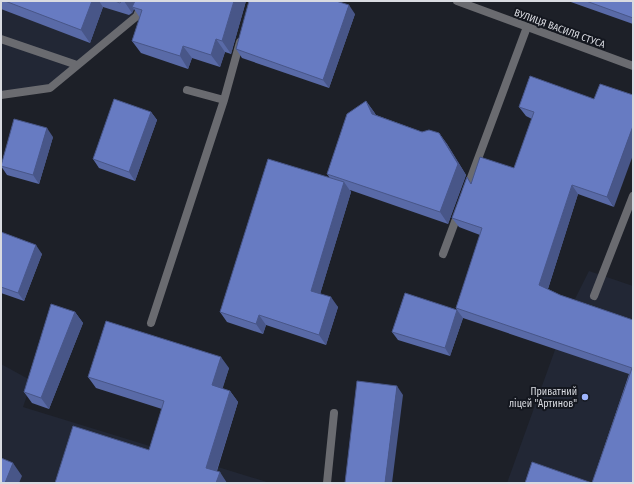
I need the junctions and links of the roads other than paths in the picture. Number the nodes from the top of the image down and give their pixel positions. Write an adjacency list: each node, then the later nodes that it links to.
1 (143, 1): 6 (street)
2 (457, 1): 3 (street, ВУЛИЦЯ ВАСИЛЯ СТУСА)
3 (528, 27): 7 (street, ВУЛИЦЯ ВАСИЛЯ СТУСА); 12 (street)
4 (243, 32): 10 (street)
5 (1, 39): 6 (street)
6 (77, 65): 9 (street)
7 (633, 66)
8 (187, 90): 10 (street)
9 (1, 95)
10 (224, 100): 14 (street)
11 (633, 196): 13 (street)
12 (443, 254)
13 (594, 296)
14 (151, 323)
15 (334, 413): 16 (street)
16 (327, 483)

